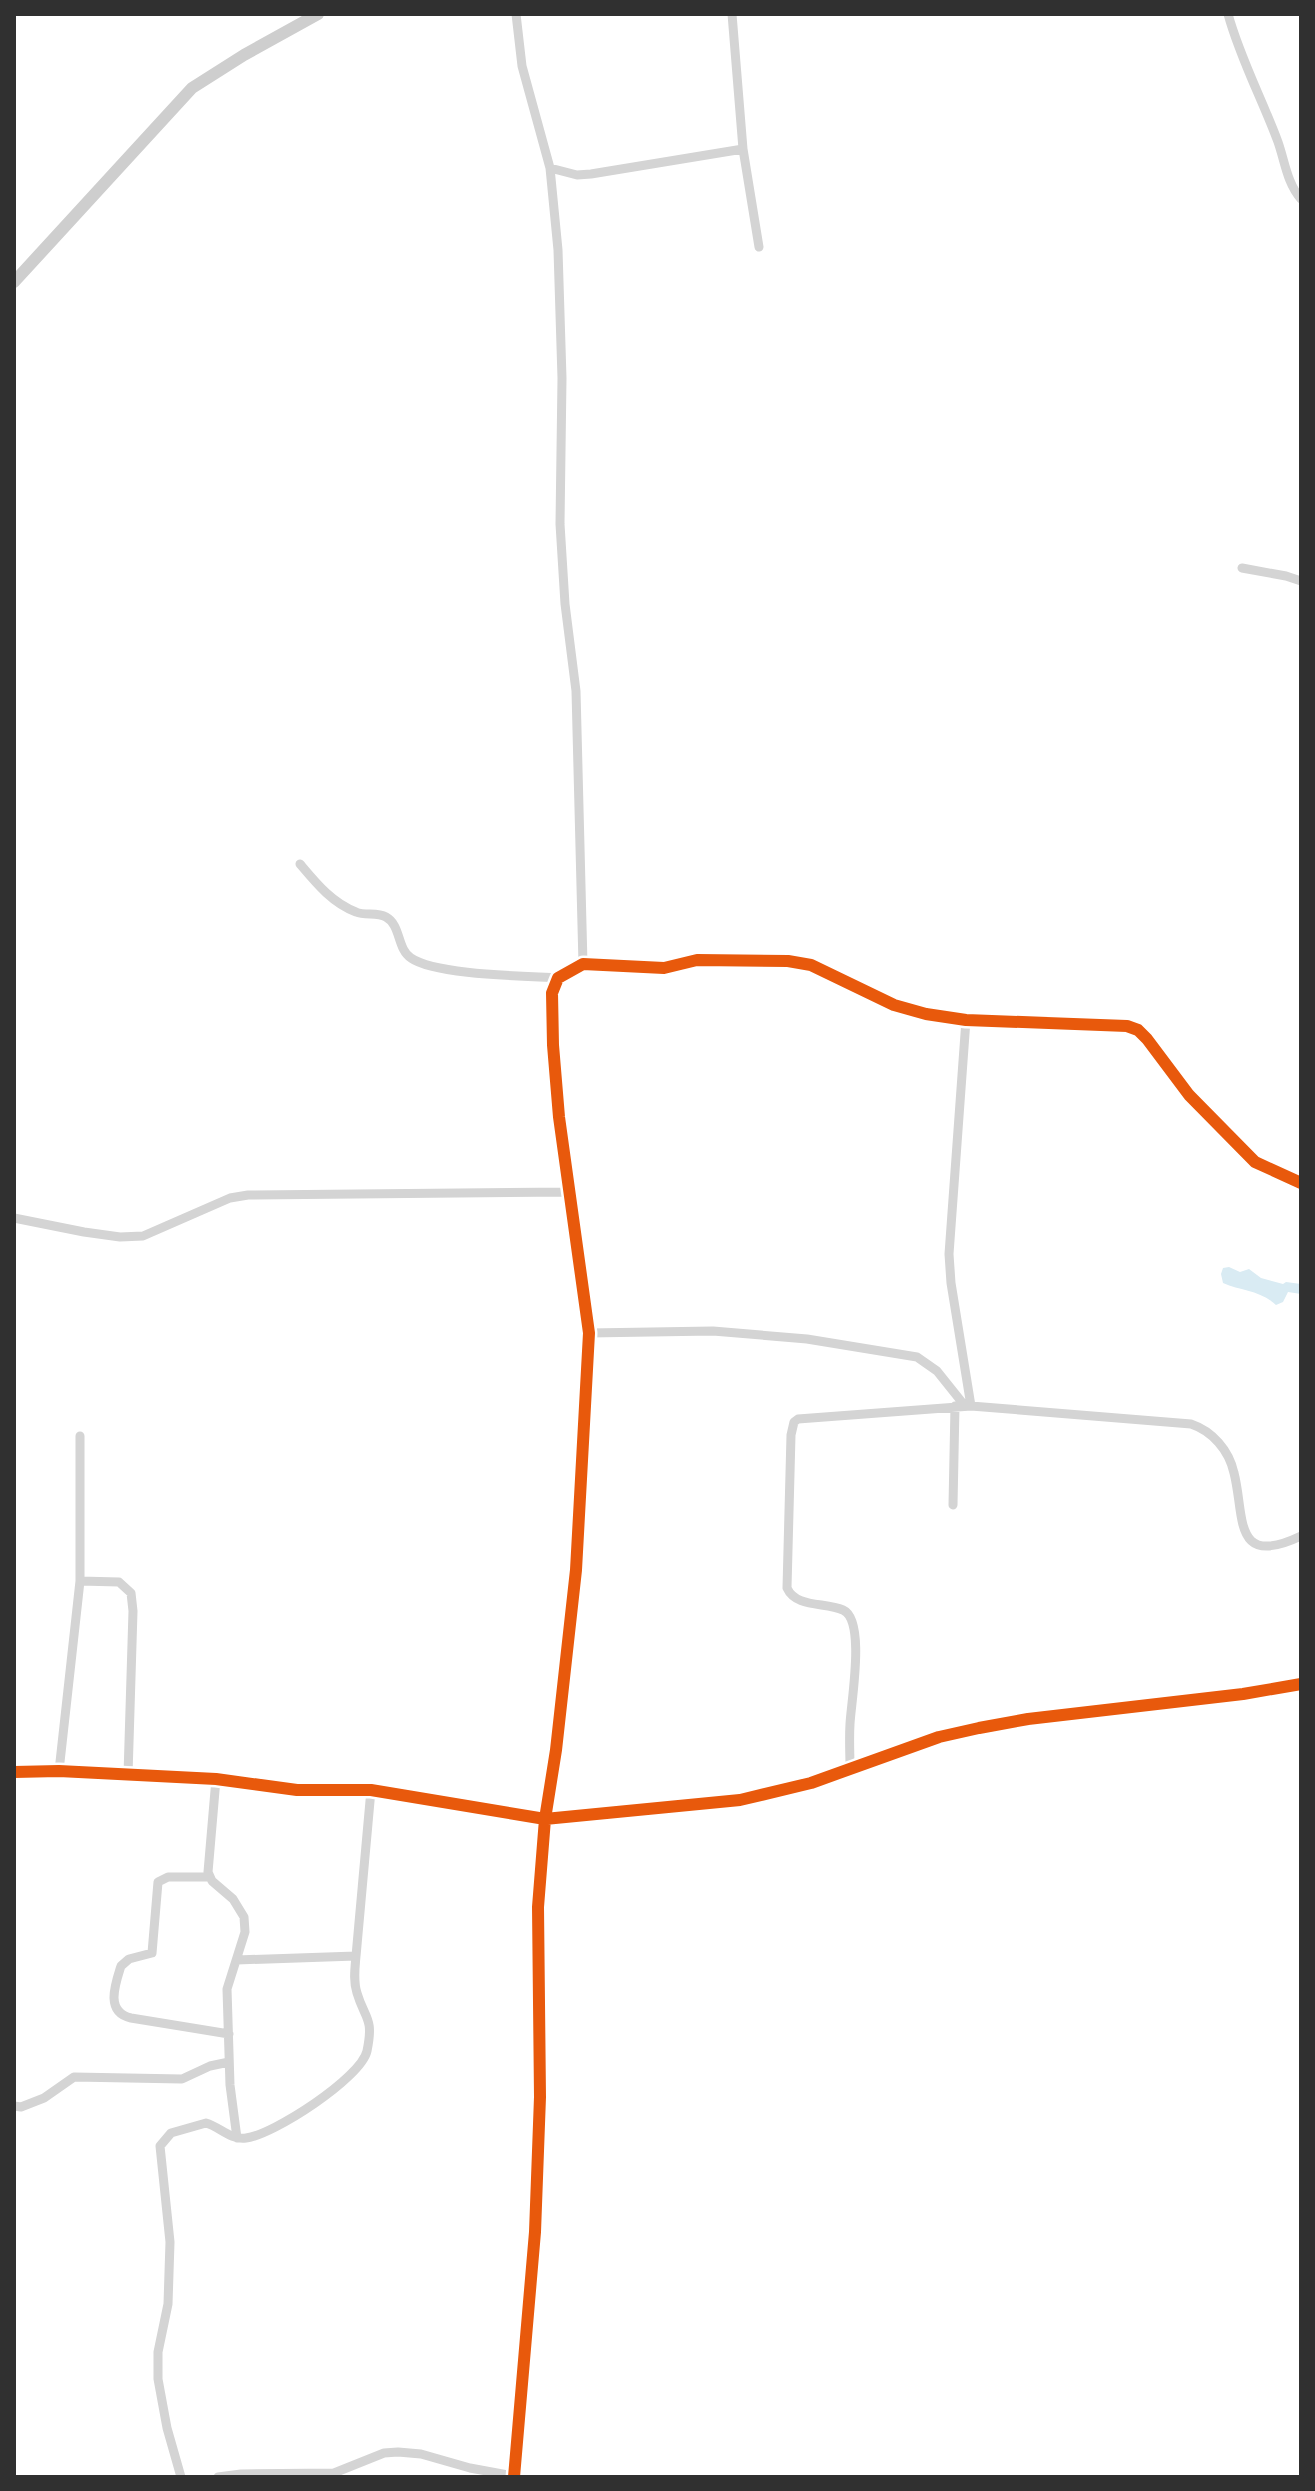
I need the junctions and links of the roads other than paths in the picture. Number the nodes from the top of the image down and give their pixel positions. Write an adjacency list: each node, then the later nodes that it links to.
1 (318, 14): 9 (street)
2 (516, 14): 6 (street)
3 (732, 14): 5 (street)
4 (1228, 14): 7 (street)
5 (743, 149): 6 (street); 8 (street)
6 (550, 168): 13 (street)
7 (1301, 199)
8 (759, 247)
9 (14, 282)
10 (1242, 568): 11 (street)
11 (1301, 581)
12 (300, 864): 14 (street)
13 (583, 964): 14 (street); 15 (street)
14 (558, 978): 17 (street)
15 (966, 1020): 16 (street); 20 (street)
16 (1301, 1183)
17 (568, 1192): 18 (street); 19 (street)
18 (14, 1218)
19 (589, 1333): 20 (street); 32 (street)
20 (964, 1406): 22 (street); 23 (street); 26 (street)
21 (80, 1436): 24 (street)
22 (953, 1505)
23 (1301, 1536)
24 (80, 1581): 27 (street); 29 (street)
25 (1301, 1684): 26 (street)
26 (850, 1768): 32 (street)
27 (59, 1771): 28 (street); 29 (street)
28 (14, 1772)
29 (128, 1775): 30 (street)
30 (216, 1779): 31 (street); 33 (street)
31 (371, 1790): 32 (street); 34 (street)
32 (545, 1819): 41 (street)
33 (209, 1877): 35 (street); 36 (street)
34 (356, 1956): 35 (street); 39 (street)
35 (237, 1960): 36 (street)
36 (229, 2034): 37 (street)
37 (229, 2062): 38 (street); 39 (street)
38 (14, 2106)
39 (237, 2138): 42 (street)
40 (349, 2473): 41 (street); 43 (street)
41 (514, 2476)
42 (181, 2477)
43 (218, 2477)

